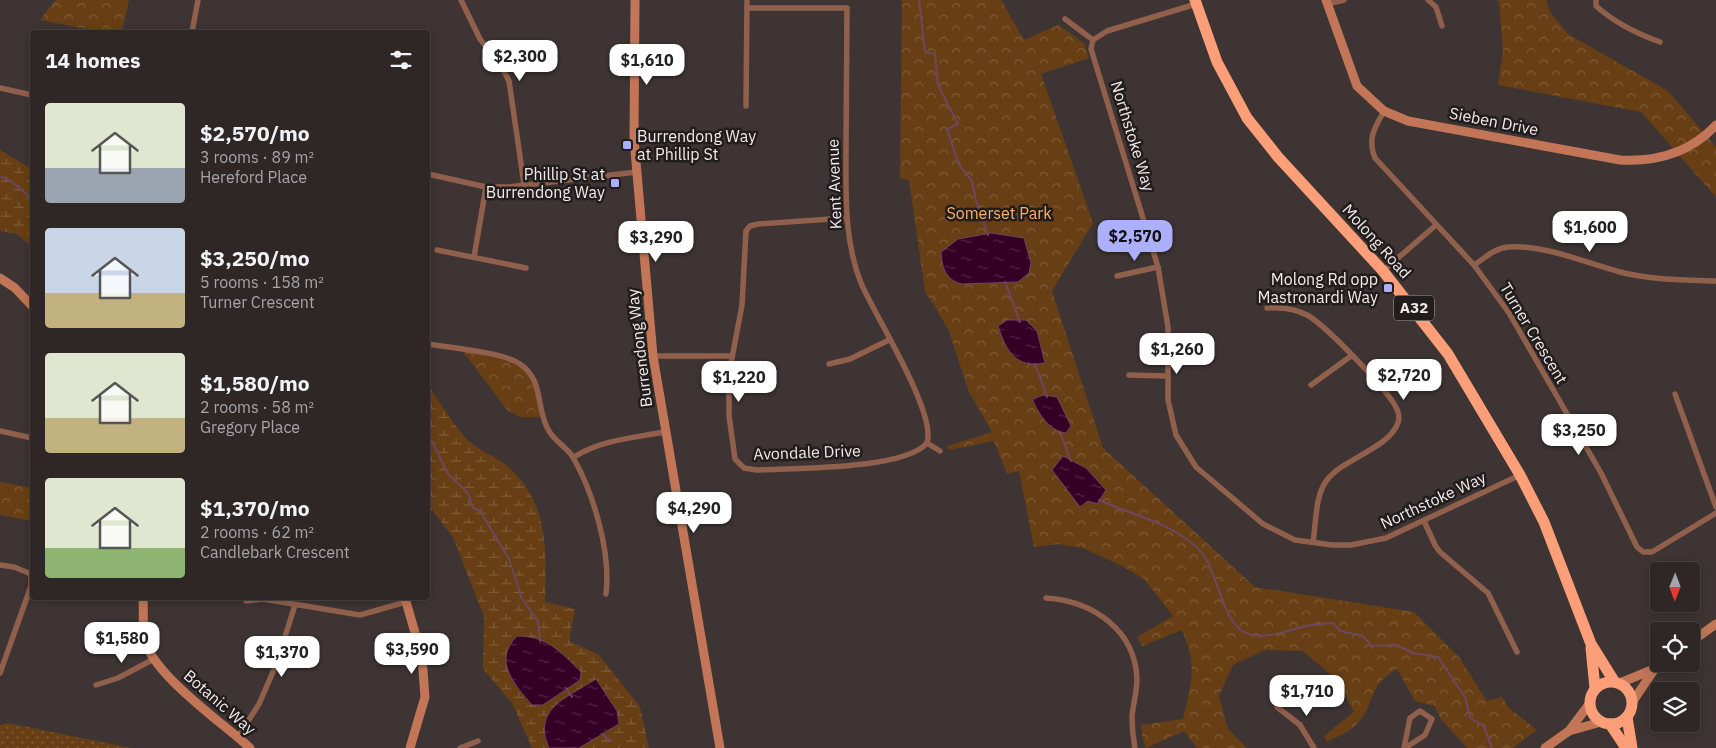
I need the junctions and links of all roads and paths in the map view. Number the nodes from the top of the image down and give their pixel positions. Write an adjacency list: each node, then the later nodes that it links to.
1 (198, 0): 13 (street)
2 (461, 0): 23 (street)
3 (635, 0): 21 (main road, Burrendong Way)
4 (747, 0): 10 (street)
5 (1344, 0): 9 (street)
6 (1428, 0): 12 (street)
7 (1596, 0): 15 (street)
8 (1196, 2): 14 (street); 32 (highway, Molong Road / A32)
9 (1327, 2): 19 (main road, Sieben Drive)
10 (747, 8): 18 (street); 25 (street, Kent Avenue)
11 (1065, 19): 14 (street)
12 (1442, 26)
13 (192, 30)
14 (1093, 40): 30 (street, Northstoke Way)
15 (1660, 42)
16 (0, 88): 17 (street)
17 (30, 95)
18 (746, 106)
19 (1384, 110): 20 (main road, Sieben Drive); 26 (street, Turner Crescent)
20 (1716, 125)
21 (636, 172): 23 (street); 40 (main road, Burrendong Way)
22 (430, 174): 24 (street)
23 (524, 184): 24 (street)
24 (486, 187): 28 (street)
25 (846, 218): 38 (street, Kent Avenue); 41 (street, Avondale Drive)
26 (1436, 225): 29 (street, Turner Crescent); 32 (street)
27 (437, 250): 28 (street)
28 (474, 257): 31 (street)
29 (1474, 265): 35 (street); 56 (street, Turner Crescent)
30 (1158, 267): 33 (street); 45 (street, Northstoke Way)
31 (526, 268)
32 (1384, 271): 54 (highway, Molong Road / A32)
33 (1117, 276)
34 (0, 278): 36 (main road)
35 (1716, 282)
36 (30, 304)
37 (1267, 308): 42 (street)
38 (889, 340): 43 (street); 51 (street, Kent Avenue)
39 (430, 344): 53 (street)
40 (653, 356): 41 (street); 49 (main road, Burrendong Way)
41 (732, 356): 51 (street, Avondale Drive)
42 (1351, 356): 46 (street); 58 (street)
43 (829, 364)
44 (1130, 375): 45 (street)
45 (1167, 376): 58 (street, Northstoke Way)
46 (1312, 385)
47 (1675, 394): 55 (street)
48 (0, 431): 50 (street)
49 (664, 432): 53 (street); 92 (main road, Burrendong Way)
50 (30, 438)
51 (927, 443): 52 (street)
52 (940, 451)
53 (574, 457): 62 (street)
54 (1520, 475): 57 (street, Northstoke Way); 72 (highway, Molong Road / A32)
55 (1716, 507)
56 (1716, 513)
57 (1424, 521): 58 (street, Northstoke Way); 73 (street)
58 (1313, 542)
59 (0, 565): 60 (street)
60 (30, 574)
61 (30, 589): 77 (street)
62 (606, 594)
63 (1046, 598): 93 (street)
64 (144, 600): 74 (main road, Botanic Way)
65 (254, 600): 68 (street)
66 (268, 600): 69 (street)
67 (405, 600): 69 (street); 90 (main road)
68 (246, 601)
69 (295, 605): 87 (street)
70 (1716, 624): 71 (main road)
71 (1700, 636)
72 (1591, 644): 78 (highway, Molong Road / A32); 80 (highway, Molong Road / A32)
73 (1517, 652)
74 (154, 659): 79 (street); 87 (main road, Botanic Way)
75 (1650, 671): 78 (main road)
76 (1653, 672): 81 (main road)
77 (0, 674)
78 (1617, 682): 80 (highway); 81 (highway, A32)
79 (96, 685)
80 (1595, 688): 82 (highway, A32)
81 (1633, 701): 84 (highway)
82 (1590, 703): 85 (highway); 86 (main road)
83 (1277, 707): 94 (street)
84 (1627, 717): 85 (highway); 98 (highway)
85 (1606, 723): 86 (main road); 97 (highway)
86 (1568, 731): 96 (main road)
87 (238, 736): 89 (main road, Botanic Way)
88 (478, 741): 91 (street)
89 (250, 748)
90 (410, 748)
91 (460, 748)
92 (720, 748)
93 (1135, 748)
94 (1314, 748)
95 (1405, 748): 95 (street)
96 (1545, 748)
97 (1626, 748)
98 (1632, 748)

